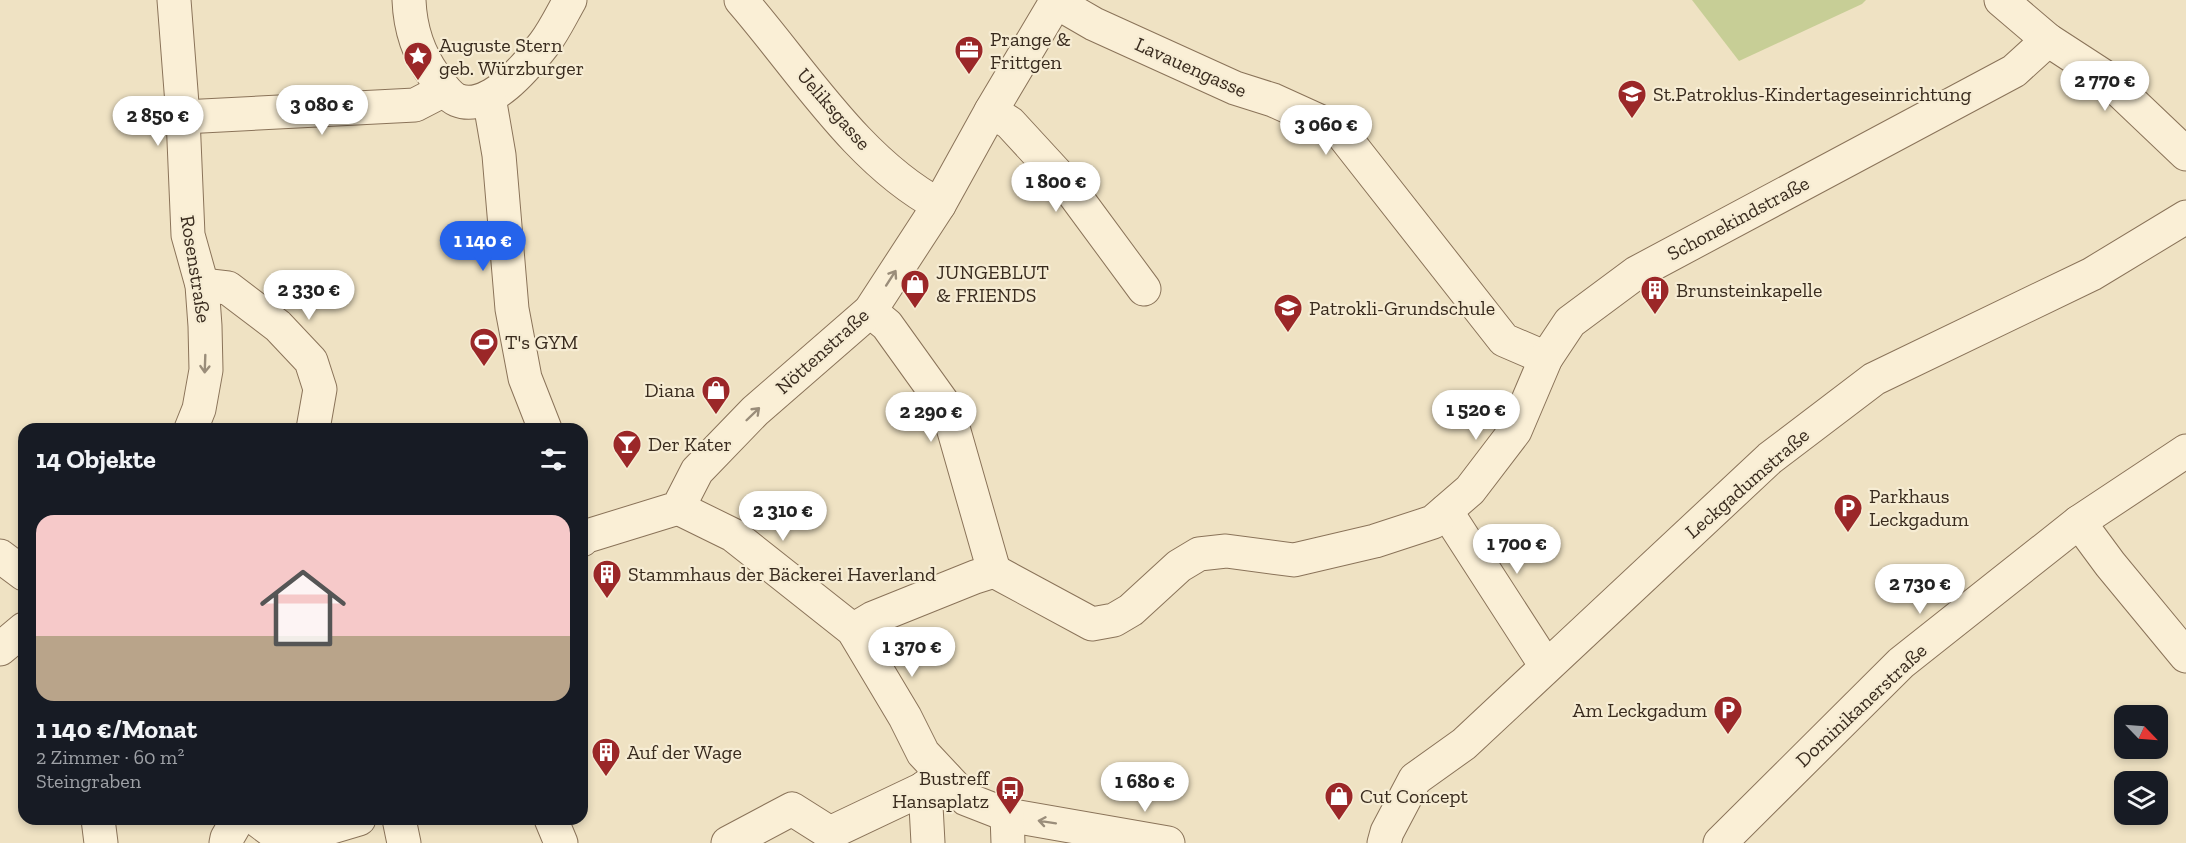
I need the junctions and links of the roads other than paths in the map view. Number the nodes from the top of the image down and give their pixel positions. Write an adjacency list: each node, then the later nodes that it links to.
1 (174, 0): 11 (street, Rosenstraße)
2 (409, 0): 8 (street)
3 (570, 0): 9 (street)
4 (2001, 0): 7 (street)
5 (1057, 1): 10 (street, Nöttenstraße); 18 (street, Lavauengasse)
6 (756, 5): 13 (street, Ueliksgasse)
7 (2048, 40): 12 (street); 18 (street, Schonekindstraße)
8 (444, 90): 9 (street); 11 (street)
9 (489, 97): 21 (street)
10 (991, 111): 13 (street, Nöttenstraße); 16 (street)
11 (183, 117): 15 (street, Rosenstraße)
12 (2186, 154)
13 (939, 206): 17 (street, Nöttenstraße, one-way to 13)
14 (2186, 217): 34 (street, Leckgadumstraße)
15 (202, 285): 19 (street, Rosenstraße, one-way to 19); 20 (street)
16 (1144, 289)
17 (870, 311): 23 (street, Nöttenstraße, one-way to 17); 29 (street)
18 (1546, 357): 24 (street, Schonekindstraße)
19 (193, 423)
20 (315, 423)
21 (543, 423)
22 (2186, 451): 25 (street, Dominikanerstraße)
23 (678, 508): 26 (street); 30 (street)
24 (1446, 511): 29 (street, Schonekindstraße); 34 (street)
25 (2079, 522): 33 (street); 51 (street, Dominikanerstraße)
26 (588, 535)
27 (0, 556): 28 (street)
28 (18, 570)
29 (994, 571): 30 (street)
30 (854, 630): 35 (street)
31 (18, 634): 32 (street)
32 (0, 649)
33 (2186, 657)
34 (1546, 666): 50 (street, Leckgadumstraße)
35 (935, 783): 42 (street); 47 (street); 48 (street)
36 (99, 825): 43 (street)
37 (235, 825): 44 (street)
38 (264, 825): 39 (street)
39 (339, 825)
40 (400, 825): 45 (street)
41 (554, 825): 46 (street)
42 (1007, 829): 49 (street, one-way to 42)
43 (101, 843)
44 (226, 843)
45 (405, 843)
46 (561, 843)
47 (728, 843)
48 (928, 843)
49 (1168, 843)
50 (1384, 843)
51 (1720, 843)

